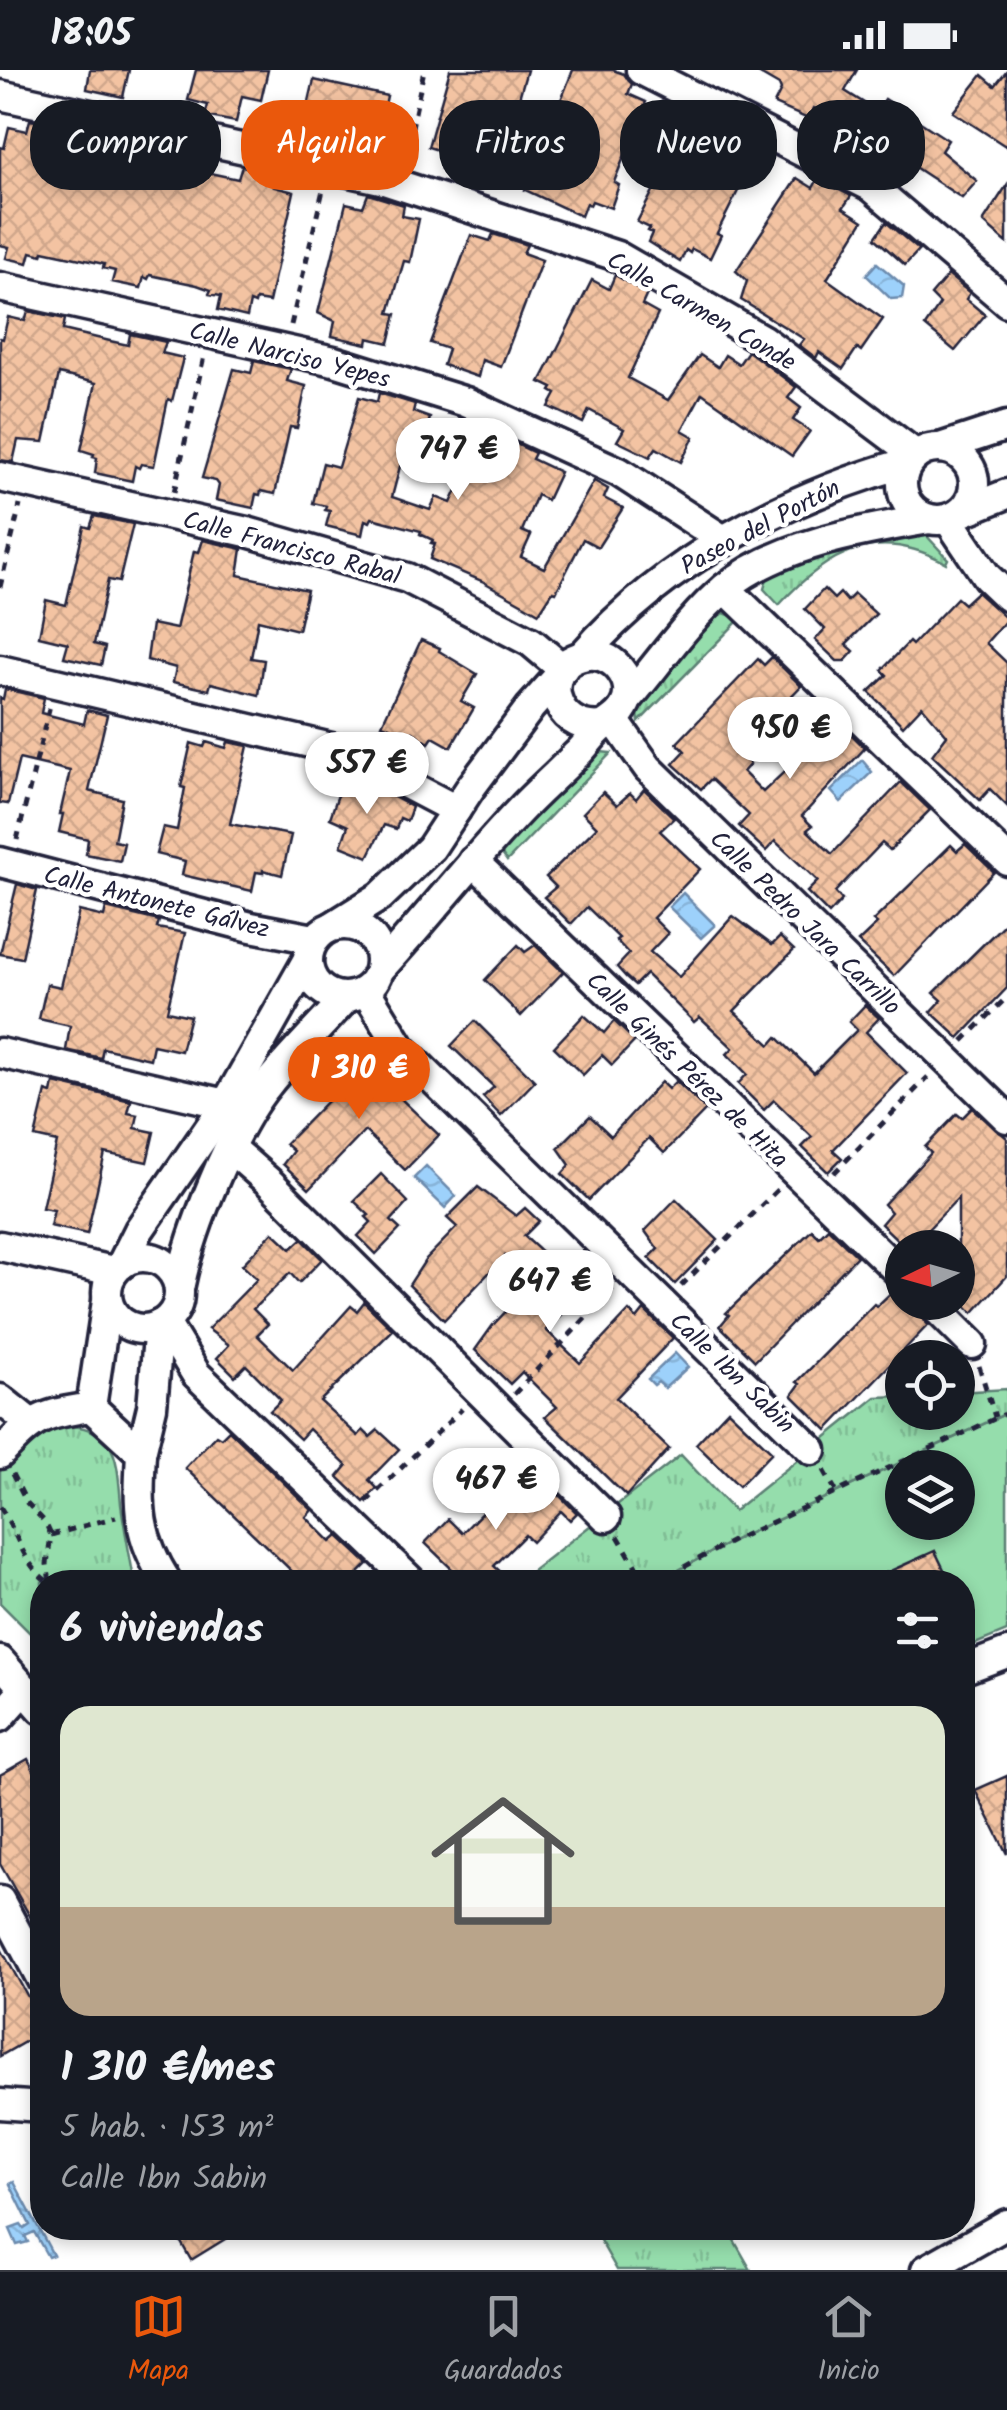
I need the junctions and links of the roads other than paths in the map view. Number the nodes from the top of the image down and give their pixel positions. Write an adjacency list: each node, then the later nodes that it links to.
1 (641, 70): 4 (street)
2 (0, 94): 6 (street, Calle Carmen Conde)
3 (0, 288): 10 (street, Calle Narciso Yepes)
4 (1007, 302)
5 (1007, 426): 6 (street, Paseo del Portón)
6 (922, 455): 9 (street); 9 (street); 10 (street, Paseo del Portón)
7 (13, 479): 13 (street, Calle Francisco Rabal)
8 (1007, 494): 9 (street, Paseo del Portón)
9 (946, 517): 11 (street, Paseo del Portón); 12 (street)
10 (725, 541): 13 (street, Paseo del Portón)
11 (725, 588): 15 (street, Paseo del Portón); 17 (street)
12 (1007, 596)
13 (567, 668): 15 (street); 15 (street); 16 (street, Paseo del Portón)
14 (0, 670): 16 (street)
15 (615, 715): 18 (street, Paseo del Portón); 24 (street, Calle Pedro Jara Carrillo)
16 (456, 810): 20 (street, Paseo del Portón)
17 (1007, 860)
18 (473, 862): 21 (street, Paseo del Portón); 27 (street, Calle Ginés Pérez de Hita)
19 (6, 863): 20 (street, Calle Antonete Gálvez)
20 (319, 941): 21 (street); 21 (street); 23 (street, Paseo del Portón)
21 (364, 986): 25 (street, Paseo del Portón); 37 (street, Calle Ibn Sabin)
22 (0, 1053): 23 (street)
23 (226, 1104): 28 (street, Paseo del Portón)
24 (1007, 1118)
25 (230, 1148): 29 (street, Paseo del Portón); 40 (street)
26 (0, 1246): 28 (street)
27 (885, 1259)
28 (118, 1268): 29 (street); 30 (street)
29 (179, 1289): 32 (street)
30 (108, 1301): 32 (street); 35 (street)
31 (948, 1320): 33 (street)
32 (162, 1324): 38 (street); 42 (street)
33 (968, 1340)
34 (0, 1399): 36 (street)
35 (91, 1407): 36 (street); 38 (street)
36 (30, 1423): 39 (street)
37 (812, 1450)
38 (142, 1453): 41 (street)
39 (3, 1458)
40 (606, 1516)
41 (159, 1570)
42 (399, 1570)
43 (1007, 1653): 45 (street)
44 (0, 1661): 46 (street)
45 (975, 1665)
46 (30, 1695)
47 (30, 1701): 48 (street)
48 (0, 1717)
49 (0, 1902): 50 (street)
50 (30, 1958)
51 (0, 2104): 52 (street)
52 (30, 2106)
53 (1007, 2224): 54 (street)
54 (926, 2270)

